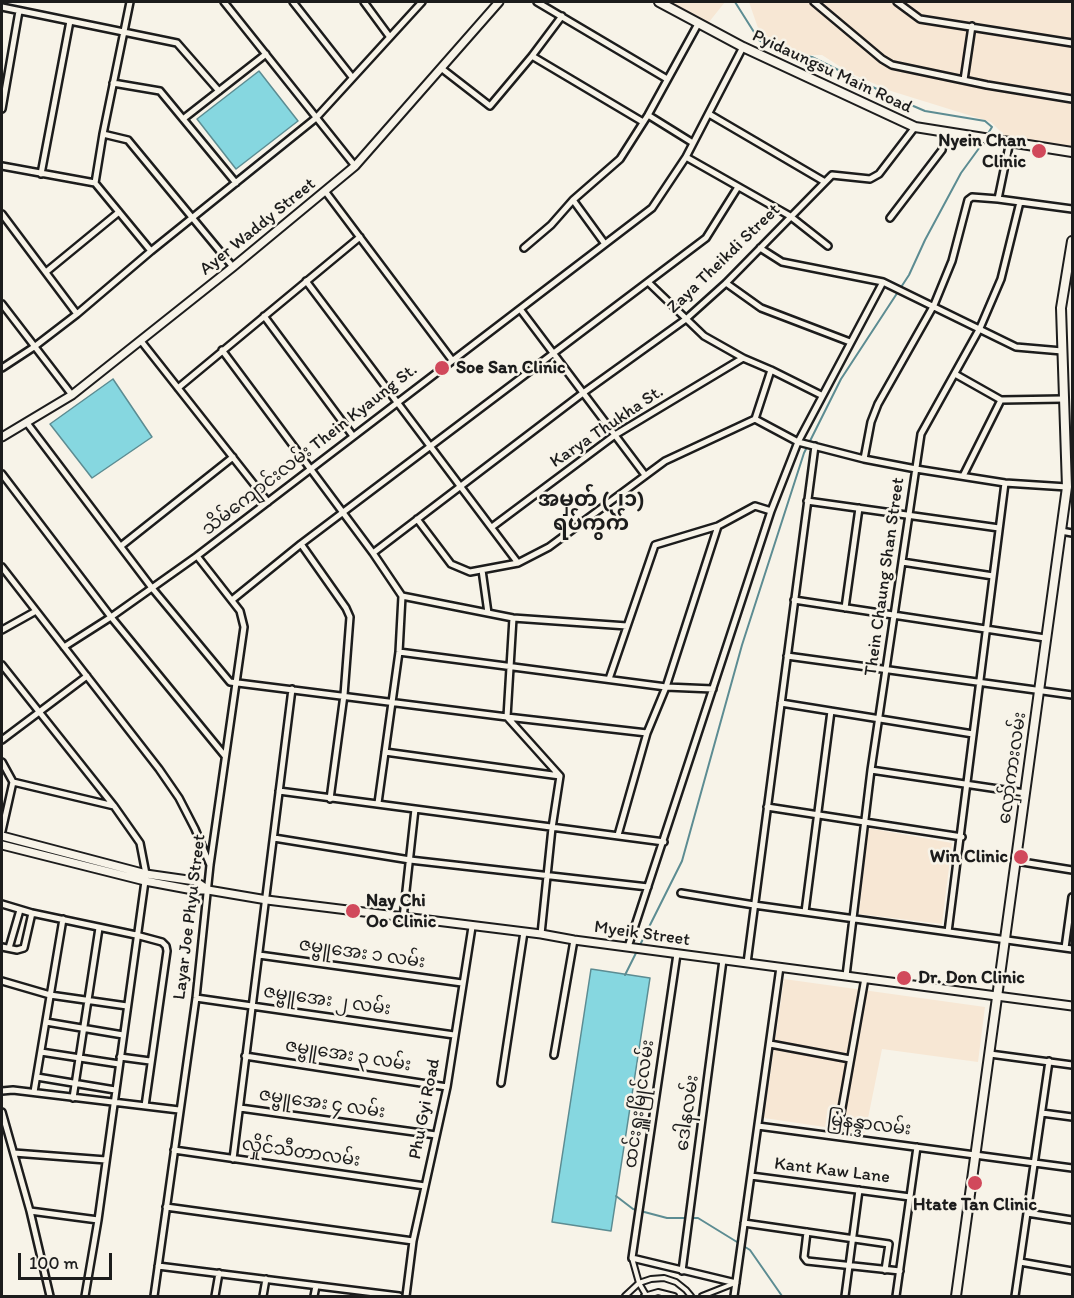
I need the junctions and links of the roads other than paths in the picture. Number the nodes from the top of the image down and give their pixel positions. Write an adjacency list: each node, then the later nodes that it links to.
1 (130, 2): 17 (street)
2 (224, 2): 21 (street)
3 (293, 2): 24 (street)
4 (364, 2): 18 (street)
5 (422, 2): 18 (street)
6 (499, 2): 23 (street, Ayer Waddy Street)
7 (537, 2): 13 (street)
8 (659, 2): 15 (main road, Pyidaungsu Main Road)
9 (814, 2): 26 (street)
10 (897, 2): 16 (street)
11 (2, 7): 12 (street)
12 (19, 11): 14 (street); 30 (street)
13 (562, 16): 22 (street); 25 (street)
14 (70, 21): 17 (street); 45 (street)
15 (698, 24): 20 (main road, Pyidaungsu Main Road); 25 (street)
16 (972, 26): 19 (street); 26 (street)
17 (124, 32): 27 (street); 28 (street)
18 (389, 36): 24 (street)
19 (1072, 43)
20 (743, 48): 31 (street, သိမ်ကျောင်းလမ်း Thein Kyaung St.); 36 (main road, Pyidaungsu Main Road)
21 (266, 54): 28 (street); 33 (street)
22 (532, 56): 23 (street); 35 (street)
23 (441, 68): 44 (street, Ayer Waddy Street)
24 (352, 77): 33 (street)
25 (668, 79): 32 (street)
26 (964, 80): 29 (street)
27 (113, 83): 34 (street); 38 (street)
28 (219, 91): 34 (street)
29 (1072, 99)
30 (2, 109)
31 (709, 114): 40 (street, သိမ်ကျောင်းလမ်း Thein Kyaung St.); 46 (street)
32 (648, 115): 35 (street); 40 (street)
33 (316, 118): 44 (street); 48 (street)
34 (183, 119): 48 (street)
35 (643, 122): 52 (street)
36 (915, 127): 37 (main road, Pyidaungsu Main Road); 46 (street)
37 (945, 131): 39 (main road, Pyidaungsu Main Road); 59 (street)
38 (103, 134): 47 (street); 58 (street)
39 (1010, 141): 41 (main road, Pyidaungsu Main Road); 51 (street)
40 (693, 143): 42 (street, သိမ်ကျောင်းလမ်း Thein Kyaung St.)
41 (1072, 152)
42 (686, 157): 49 (street); 62 (street, သိမ်ကျောင်းလမ်း Thein Kyaung St.)
43 (2, 166): 45 (street)
44 (355, 166): 50 (street, Ayer Waddy Street)
45 (41, 174): 47 (street)
46 (825, 182): 57 (street, Zaya Theikdi Street)
47 (95, 183): 55 (street)
48 (236, 183): 58 (street)
49 (738, 187): 57 (street); 70 (street)
50 (325, 191): 60 (street); 67 (street, Ayer Waddy Street)
51 (998, 199): 53 (street); 74 (street)
52 (573, 200): 62 (street); 64 (street)
53 (1020, 202): 54 (street); 80 (street, Thein Chaung Shan Street)
54 (1072, 209)
55 (119, 212): 66 (street); 68 (street)
56 (2, 214): 68 (street)
57 (790, 216): 63 (street); 65 (street, Zaya Theikdi Street)
58 (192, 218): 66 (street); 67 (street)
59 (890, 218)
60 (360, 237): 69 (street); 88 (street)
61 (1072, 241): 85 (main road, လှော်ကားလမ်း)
62 (605, 244): 75 (street, သိမ်ကျောင်းလမ်း Thein Kyaung St.)
63 (828, 246)
64 (524, 248)
65 (760, 248): 71 (street, Zaya Theikdi Street); 72 (street)
66 (151, 251): 77 (street)
67 (233, 267): 81 (street, Ayer Waddy Street)
68 (46, 272): 77 (street)
69 (306, 281): 78 (street); 98 (street)
70 (648, 282): 79 (street); 86 (street)
71 (726, 283): 79 (street, Zaya Theikdi Street); 82 (street)
72 (886, 284): 74 (street); 82 (street)
73 (2, 304): 76 (street)
74 (934, 305): 80 (street); 109 (street)
75 (520, 309): 86 (street); 88 (street, သိမ်ကျောင်းလမ်း Thein Kyaung St.)
76 (4, 311): 83 (street)
77 (77, 314): 83 (street)
78 (264, 316): 84 (street); 102 (street)
79 (686, 319): 87 (street); 93 (street, Zaya Theikdi Street)
80 (980, 328): 85 (street); 91 (street, Thein Chaung Shan Street)
81 (141, 341): 92 (street); 94 (street, Ayer Waddy Street)
82 (850, 342): 95 (street)
83 (34, 347): 89 (street); 94 (street)
84 (222, 350): 92 (street); 110 (street)
85 (1062, 351): 96 (main road, လှော်ကားလမ်း)
86 (554, 354): 93 (street); 106 (street)
87 (743, 358): 90 (street); 101 (street, Karya Thukha St.)
88 (452, 360): 98 (street, သိမ်ကျောင်းလမ်း Thein Kyaung St.)
89 (2, 368)
90 (771, 370): 95 (street); 99 (street)
91 (955, 374): 97 (street); 111 (street, Thein Chaung Shan Street)
92 (178, 387): 108 (street)
93 (583, 393): 101 (street); 116 (street, Zaya Theikdi Street)
94 (72, 395): 100 (street, Ayer Waddy Street)
95 (821, 395): 104 (street)
96 (1064, 399): 97 (street); 105 (main road, လှော်ကားလမ်း)
97 (1000, 400): 114 (street)
98 (398, 402): 102 (street, သိမ်ကျောင်းလမ်း Thein Kyaung St.); 106 (street)
99 (755, 419): 104 (street); 113 (street)
100 (27, 423): 103 (street, Ayer Waddy Street); 131 (street)
101 (615, 435): 113 (street); 126 (street, Karya Thukha St.)
102 (353, 436): 110 (street, သိမ်ကျောင်းလမ်း Thein Kyaung St.)
103 (2, 437)
104 (801, 443): 107 (street); 121 (street)
105 (1068, 443): 117 (main road, လှော်ကားလမ်း)
106 (431, 446): 116 (street); 122 (street)
107 (814, 446): 109 (street); 118 (street)
108 (233, 457): 119 (street); 131 (street)
109 (864, 459): 111 (street)
110 (310, 468): 119 (street, သိမ်ကျောင်းလမ်း Thein Kyaung St.); 122 (street)
111 (915, 469): 114 (street); 123 (street, Thein Chaung Shan Street)
112 (2, 474): 147 (street)
113 (645, 475): 134 (street)
114 (963, 476): 115 (street)
115 (1005, 483): 117 (street); 127 (street)
116 (461, 486): 124 (street, Zaya Theikdi Street); 126 (street)
117 (1067, 487): 128 (main road, လှော်ကားလမ်း)
118 (807, 501): 120 (street); 142 (street)
119 (268, 502): 133 (street, သိမ်ကျောင်းလမ်း Thein Kyaung St.)
120 (859, 508): 123 (street); 143 (street)
121 (771, 511): 125 (street); 165 (street)
122 (343, 512): 130 (street); 132 (street)
123 (909, 515): 127 (street); 135 (street, Thein Chaung Shan Street)
124 (417, 519): 132 (street, Zaya Theikdi Street); 137 (street)
125 (718, 526): 149 (street); 163 (street)
126 (492, 527): 134 (street)
127 (999, 528): 138 (street)
128 (1060, 531): 129 (street); 152 (main road, လှော်ကားလမ်း)
129 (1072, 533)
130 (301, 544): 141 (street); 167 (street)
131 (121, 546): 139 (street)
132 (373, 553): 140 (street)
133 (197, 556): 139 (street, သိမ်ကျောင်းလမ်း Thein Kyaung St.); 141 (street, Layar Joe Phyu Street)
134 (518, 562): 137 (street)
135 (902, 562): 138 (street); 146 (street, Thein Chaung Shan Street)
136 (2, 567): 144 (street)
137 (482, 570): 145 (street)
138 (993, 576): 150 (street)
139 (152, 588): 147 (street, သိမ်ကျောင်းလမ်း Thein Kyaung St.); 162 (street)
140 (402, 596): 145 (street); 154 (street)
141 (232, 600): 162 (street, Layar Joe Phyu Street)
142 (794, 600): 143 (street); 155 (street)
143 (845, 608): 146 (street)
144 (36, 611): 151 (street); 153 (street)
145 (488, 613): 148 (street)
146 (894, 615): 150 (street); 158 (street, Thein Chaung Shan Street)
147 (111, 616): 153 (street, သိမ်ကျောင်းလမ်း Thein Kyaung St.); 179 (street)
148 (513, 618): 149 (street); 157 (street)
149 (627, 626): 160 (street)
150 (987, 629): 152 (street); 161 (street)
151 (2, 630)
152 (1045, 638): 166 (main road, လှော်ကားလမ်း)
153 (64, 647): 159 (street)
154 (399, 652): 157 (street); 169 (street)
155 (787, 656): 158 (street); 170 (street)
156 (2, 665): 172 (street)
157 (510, 666): 160 (street); 173 (street)
158 (886, 669): 161 (street); 174 (street, Thein Chaung Shan Street)
159 (87, 676): 172 (street); 204 (street)
160 (609, 679): 163 (street)
161 (980, 682): 166 (street); 176 (street)
162 (235, 684): 164 (street); 179 (street, Layar Joe Phyu Street)
163 (666, 687): 165 (street); 175 (street)
164 (292, 689): 167 (street); 185 (street)
165 (713, 689): 200 (street)
166 (1039, 690): 168 (street); 186 (main road, လှော်ကားလမ်း)
167 (344, 695): 169 (street); 187 (street)
168 (1072, 695)
169 (392, 702): 173 (street); 178 (street)
170 (781, 703): 171 (street); 190 (street)
171 (831, 711): 174 (street); 192 (street)
172 (39, 712): 177 (street); 189 (street)
173 (507, 717): 175 (street); 182 (street)
174 (879, 718): 176 (street); 181 (street, Thein Chaung Shan Street)
175 (647, 733): 196 (street)
176 (973, 734): 184 (street)
177 (2, 740)
178 (386, 752): 182 (street); 188 (street)
179 (225, 756): 204 (street, Layar Joe Phyu Street)
180 (2, 762): 183 (street)
181 (871, 770): 184 (street); 193 (street, Thein Chaung Shan Street)
182 (560, 776): 194 (street)
183 (13, 782): 189 (street); 195 (street)
184 (967, 785): 186 (street); 198 (street)
185 (279, 791): 187 (street); 199 (street)
186 (1025, 793): 203 (main road, လှော်ကားလမ်း)
187 (330, 799): 188 (street)
188 (378, 803): 191 (street)
189 (114, 806): 207 (street)
190 (767, 807): 192 (street); 214 (street)
191 (415, 809): 194 (street); 202 (street)
192 (817, 815): 193 (street); 216 (street)
193 (865, 822): 198 (street); 220 (street, Thein Chaung Shan Street)
194 (552, 828): 196 (street); 206 (street)
195 (2, 831)
196 (618, 835): 200 (street)
197 (2, 836): 207 (street)
198 (962, 837): 224 (street)
199 (274, 838): 202 (street); 212 (street)
200 (663, 842): 208 (street)
201 (2, 845): 207 (street)
202 (410, 860): 206 (street); 218 (street)
203 (1016, 861): 205 (street); 228 (main road, လှော်ကားလမ်း)
204 (210, 865): 209 (street, Layar Joe Phyu Street)
205 (1072, 870)
206 (547, 875): 208 (street); 225 (street)
207 (146, 878): 209 (street, Myeik Street); 226 (street)
208 (648, 887): 230 (street)
209 (207, 890): 212 (street, Myeik Street); 245 (street, Layar Joe Phyu Street)
210 (681, 892): 214 (street)
211 (1072, 897): 232 (street)
212 (267, 900): 218 (street, Myeik Street); 235 (street)
213 (2, 904): 215 (street)
214 (754, 905): 216 (street); 237 (street)
215 (20, 910): 217 (street); 231 (street)
216 (805, 912): 220 (street)
217 (32, 913): 219 (street); 231 (street)
218 (404, 918): 221 (street, Myeik Street)
219 (63, 919): 222 (street); 243 (street)
220 (852, 919): 224 (street); 239 (street, Thein Chaung Shan Street)
221 (472, 927): 223 (street, Myeik Street); 242 (street, Phu Gyi Road)
222 (99, 928): 226 (street); 246 (street)
223 (524, 932): 225 (street, Myeik Street); 267 (street)
224 (948, 932): 228 (street)
225 (541, 934): 227 (street, Myeik Street)
226 (136, 935): 247 (street); 262 (street)
227 (574, 940): 230 (street, Myeik Street); 257 (street)
228 (1005, 940): 232 (street); 244 (main road, လှော်ကားလမ်း)
229 (2, 947): 231 (street)
230 (628, 947): 234 (street, Myeik Street)
231 (9, 948)
232 (1065, 948): 233 (street)
233 (1072, 949)
234 (677, 954): 236 (street, Myeik Street); 305 (street, ထင်းရှူးမြိုင်လမ်း)
235 (259, 955): 242 (street, ဇမ္ဗူအေး ၁ လမ်း); 248 (street)
236 (723, 960): 237 (street, Myeik Street); 310 (street, ဒေါနလမ်း)
237 (747, 963): 238 (street, Myeik Street)
238 (780, 967): 239 (street, Myeik Street); 254 (street)
239 (846, 976): 240 (street, Myeik Street)
240 (865, 978): 244 (street, Myeik Street); 261 (street)
241 (2, 981): 243 (street)
242 (462, 983): 253 (street, Phu Gyi Road)
243 (51, 994): 246 (street); 250 (street)
244 (998, 996): 249 (street, Myeik Street); 256 (main road, လှော်ကားလမ်း)
245 (196, 998): 248 (street, ဇမ္ဗူအေး ၂ လမ်း); 277 (street, Layar Joe Phyu Street)
246 (88, 1000): 247 (street); 251 (street)
247 (127, 1006): 252 (street)
248 (253, 1006): 253 (street, ဇမ္ဗူအေး ၂ လမ်း); 258 (street)
249 (1072, 1006)
250 (46, 1022): 251 (street); 255 (street)
251 (82, 1028): 252 (street); 260 (street)
252 (123, 1035): 259 (street)
253 (454, 1035): 269 (street, Phu Gyi Road)
254 (770, 1044): 261 (street); 281 (street)
255 (41, 1052): 260 (street); 266 (street)
256 (990, 1054): 263 (street); 287 (main road, လှော်ကားလမ်း)
257 (554, 1055)
258 (245, 1056): 269 (street, ဇမ္ဗူအေး ၃ လမ်း); 276 (street)
259 (120, 1057): 262 (street); 264 (street)
260 (78, 1058): 264 (street); 268 (street)
261 (850, 1059): 283 (street)
262 (150, 1061): 275 (street)
263 (1049, 1061): 265 (street); 279 (street)
264 (118, 1064): 270 (street)
265 (1072, 1065)
266 (37, 1077): 268 (street); 272 (street)
267 (501, 1083)
268 (75, 1084): 270 (street); 273 (street)
269 (447, 1086): 282 (street, Phu Gyi Road)
270 (115, 1090): 274 (street)
271 (2, 1091): 272 (street)
272 (34, 1092): 273 (street)
273 (73, 1098): 274 (street)
274 (113, 1101): 275 (street); 289 (street)
275 (145, 1106): 277 (street)
276 (240, 1108): 282 (street, ဇမ္ဗူအေး ၄ လမ်း); 288 (street)
277 (179, 1110): 285 (street, Layar Joe Phyu Street)
278 (2, 1112): 286 (street)
279 (1042, 1113): 280 (street); 290 (street)
280 (1072, 1117)
281 (758, 1126): 283 (street, မြနန္ဒာလမ်း); 292 (street)
282 (436, 1135): 293 (street, Phu Gyi Road)
283 (837, 1136): 284 (street, မြနန္ဒာလမ်း)
284 (917, 1147): 287 (street, မြနန္ဒာလမ်း); 295 (street)
285 (174, 1150): 288 (street, လှိုင်သီတာလမ်း); 296 (street, Layar Joe Phyu Street)
286 (15, 1153): 289 (street); 297 (street)
287 (976, 1154): 290 (street, မြနန္ဒာလမ်း); 335 (main road, လှော်ကားလမ်း)
288 (233, 1159): 293 (street, လှိုင်သီတာလမ်း)
289 (106, 1160): 299 (street)
290 (1035, 1163): 291 (street, မြနန္ဒာလမ်း); 298 (street)
291 (1072, 1168)
292 (751, 1176): 294 (street, Kant Kaw Lane); 301 (street)
293 (425, 1186): 304 (street, Phu Gyi Road)
294 (859, 1190): 295 (street, Kant Kaw Lane); 303 (street)
295 (910, 1197): 311 (street)
296 (166, 1207): 304 (street); 308 (street, Layar Joe Phyu Street)
297 (30, 1211): 299 (street); 319 (street)
298 (1027, 1213): 300 (street); 306 (street)
299 (98, 1220): 320 (street)
300 (1072, 1221)
301 (744, 1224): 302 (street); 316 (street)
302 (807, 1232): 303 (street); 307 (street)
303 (853, 1239): 307 (street); 309 (street)
304 (413, 1241): 326 (street, Phu Gyi Road)
305 (632, 1258): 310 (street); 315 (street)
306 (1020, 1262): 312 (street); 336 (street)
307 (849, 1265): 309 (street); 333 (street)
308 (158, 1266): 313 (street); 321 (street, Layar Joe Phyu Street)
309 (885, 1270): 311 (street)
310 (682, 1271): 316 (street)
311 (900, 1271): 334 (street)
312 (1072, 1271)
313 (219, 1274): 314 (street); 322 (street)
314 (266, 1279): 317 (street); 323 (street)
315 (639, 1283): 327 (street); 328 (street); 330 (street)
316 (736, 1283): 331 (street); 332 (street)
317 (316, 1286): 318 (street); 324 (street)
318 (371, 1295): 325 (street)
319 (50, 1296)
320 (85, 1296)
321 (154, 1296)
322 (216, 1296)
323 (263, 1296)
324 (314, 1296)
325 (399, 1296)
326 (406, 1296)
327 (625, 1296)
328 (645, 1296): 329 (street)
329 (674, 1296)
330 (691, 1296)
331 (702, 1296)
332 (734, 1296)
333 (845, 1296)
334 (896, 1296)
335 (956, 1296)
336 (1015, 1296)

